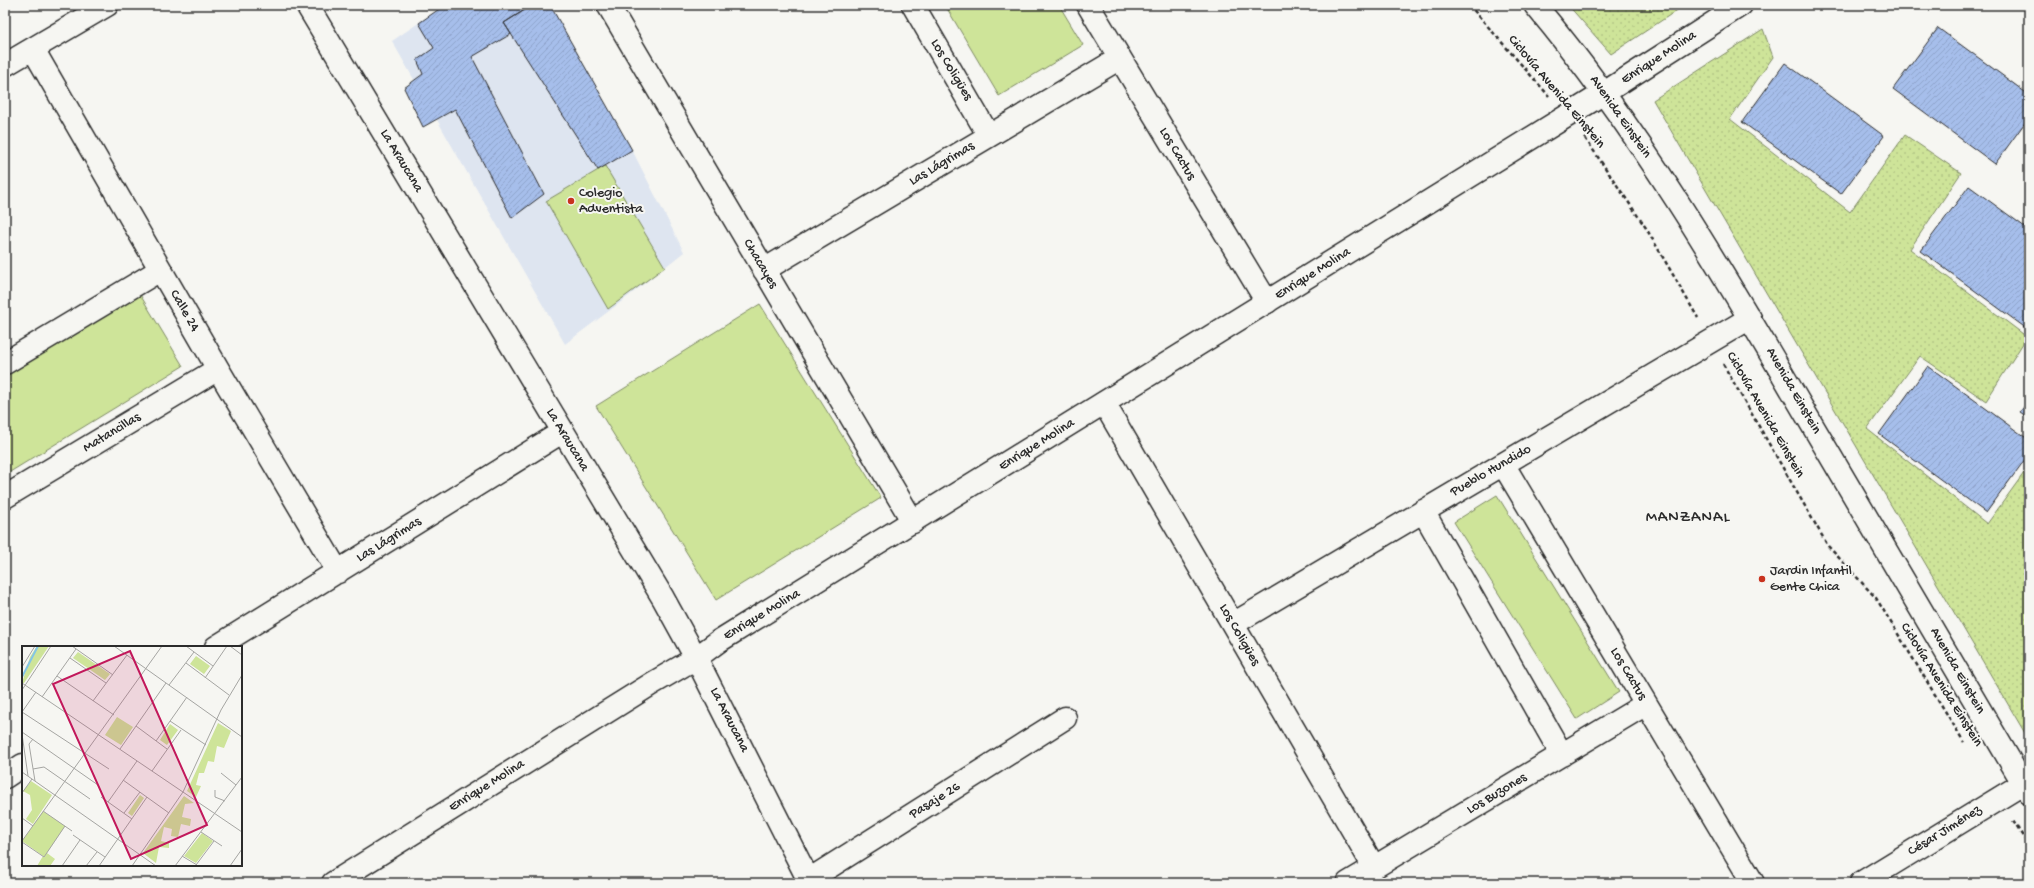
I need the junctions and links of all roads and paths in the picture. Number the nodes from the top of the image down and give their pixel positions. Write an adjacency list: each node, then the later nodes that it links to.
1 (107, 5): 9 (street)
2 (307, 5): 23 (street, La Araucana)
3 (608, 5): 16 (street, Chacayes)
4 (913, 5): 14 (street, Los Coligües)
5 (1088, 5): 10 (street, Los Cactus)
6 (1469, 5): 13 (path, Ciclovía Avenida Einstein)
7 (1535, 5): 12 (street, Avenida Einstein)
8 (1741, 5): 12 (street, Enrique Molina)
9 (33, 49): 11 (street); 15 (street, Calle 24)
10 (1120, 58): 14 (street, Las Lágrimas); 17 (street, Los Cactus)
11 (5, 65)
12 (1604, 93): 13 (street, Enrique Molina); 18 (street, Avenida Einstein)
13 (1566, 116): 17 (street, Enrique Molina); 19 (path, Ciclovía Avenida Einstein)
14 (990, 136): 16 (street, Las Lágrimas)
15 (160, 270): 20 (street); 21 (street, Calle 24)
16 (764, 270): 27 (street, Chacayes)
17 (1266, 302): 22 (street, Enrique Molina)
18 (1750, 318): 19 (street, Pueblo Hundido); 38 (street, Avenida Einstein)
19 (1711, 342): 24 (street, Pueblo Hundido); 34 (path, Ciclovía Avenida Einstein)
20 (5, 363)
21 (218, 369): 25 (street, Matancillas); 28 (street, Calle 24)
22 (1104, 403): 27 (street, Enrique Molina); 29 (street, Los Coligües)
23 (562, 432): 28 (street, Las Lágrimas); 31 (street, La Araucana)
24 (1503, 464): 26 (street, Pueblo Hundido); 32 (street, Los Cactus)
25 (5, 497)
26 (1422, 511): 29 (street, Pueblo Hundido); 35 (street)
27 (913, 522): 31 (street, Enrique Molina)
28 (338, 572): 30 (street, Las Lágrimas)
29 (1233, 624): 41 (street, Los Coligües)
30 (218, 646)
31 (696, 658): 42 (street, La Araucana); 43 (street, Enrique Molina)
32 (1646, 704): 35 (street, Los Buzones); 45 (street, Los Cactus)
33 (1065, 718): 42 (street, Pasaje 26)
34 (1966, 744)
35 (1562, 755): 41 (street, Los Buzones)
36 (22, 767): 37 (street)
37 (5, 776)
38 (2027, 786): 39 (street, César Jiménez)
39 (1999, 798): 40 (path); 46 (street, César Jiménez)
40 (2029, 846)
41 (1374, 867): 44 (street, Los Buzones)
42 (808, 882)
43 (333, 883)
44 (1348, 883)
45 (1753, 883)
46 (1861, 883)

